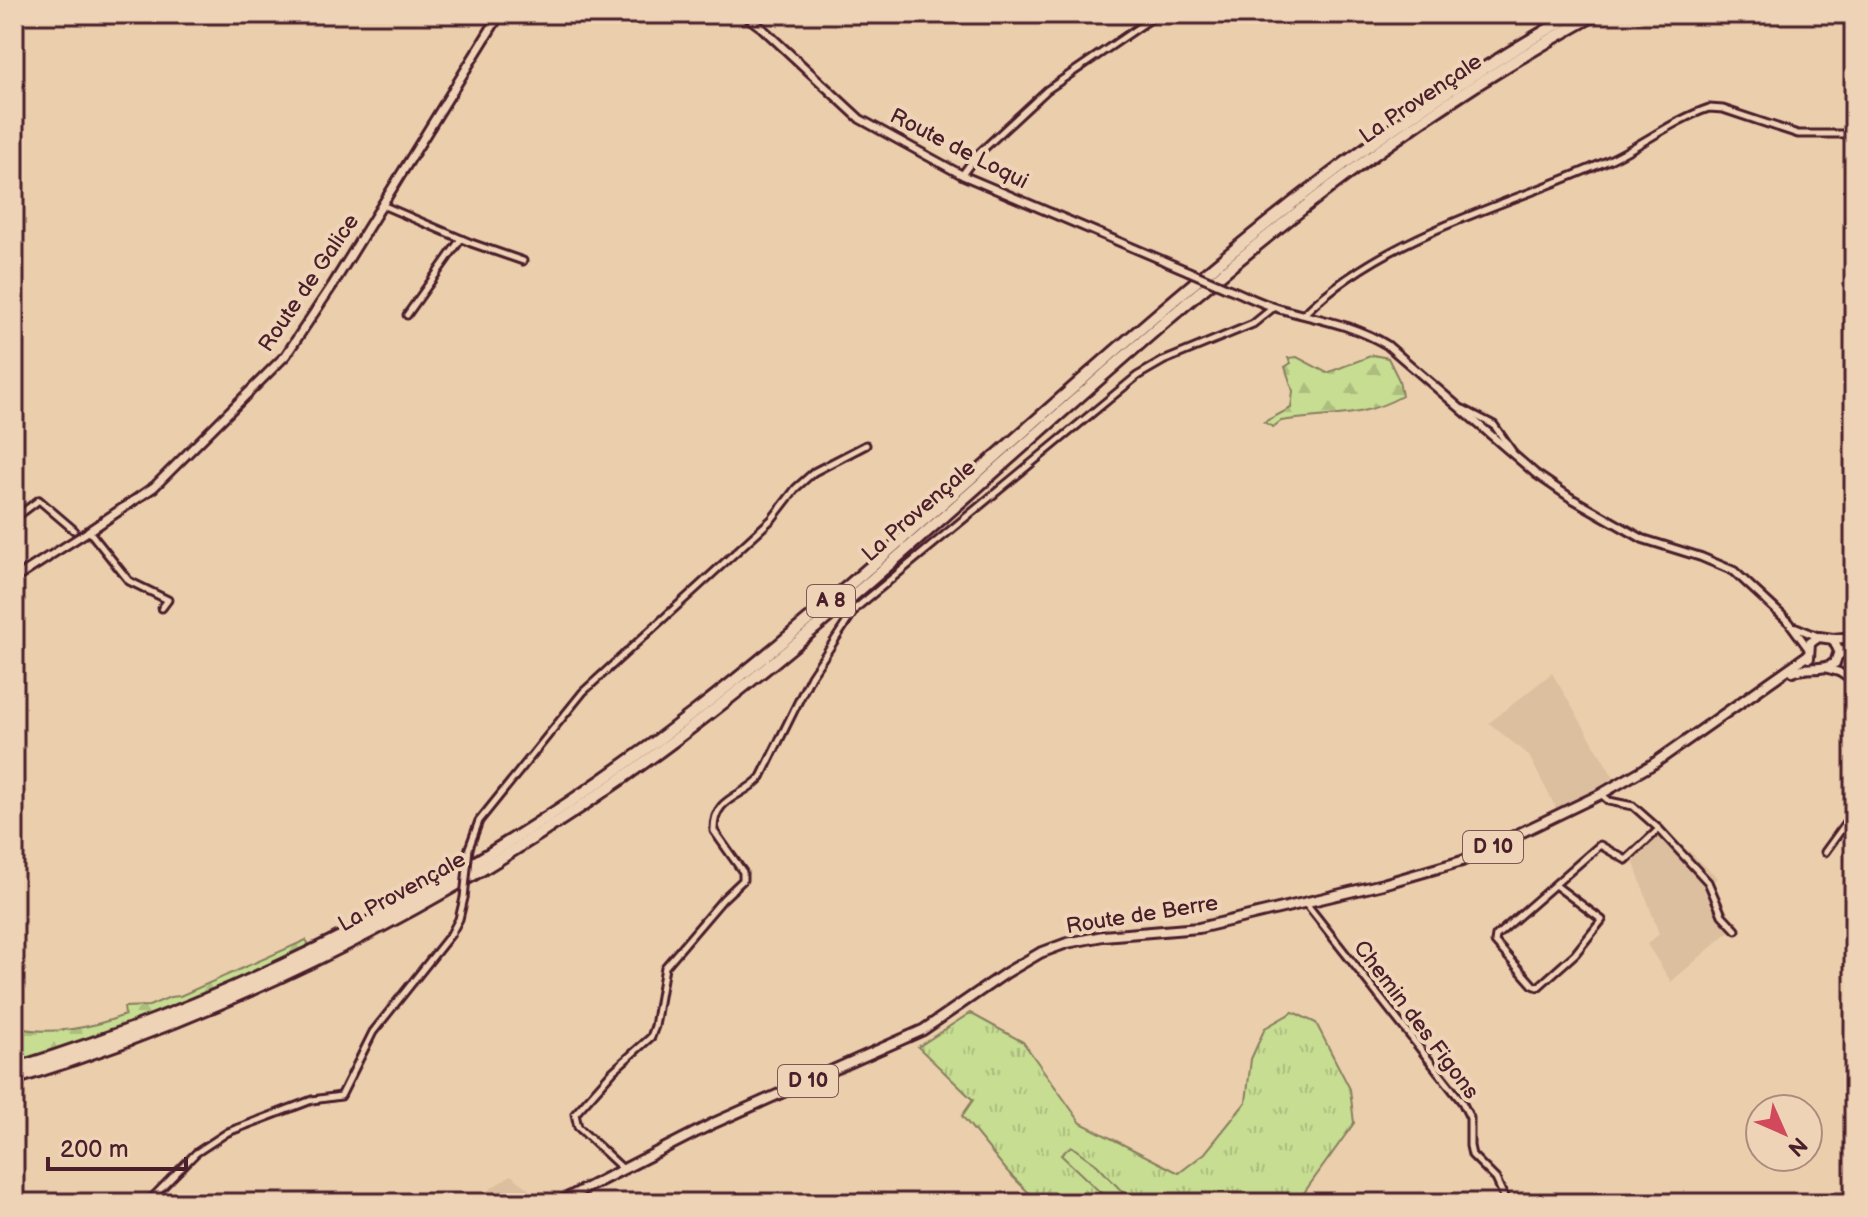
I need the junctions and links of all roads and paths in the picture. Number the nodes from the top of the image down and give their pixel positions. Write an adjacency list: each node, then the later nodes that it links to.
1 (500, 14): 8 (main road, Route de Galice)
2 (743, 14): 7 (street, Route de Loqui)
3 (1158, 14): 7 (street)
4 (1575, 14): 38 (highway, La Provençale / A 8)
5 (1596, 14): 39 (highway, La Provençale / A 8)
6 (1854, 134): 12 (street)
7 (962, 175): 11 (street, Route de Loqui, bridge)
8 (382, 205): 9 (street); 17 (main road, Route de Galice)
9 (461, 239): 10 (street); 13 (street)
10 (523, 261)
11 (1274, 307): 12 (street, Route de Loqui); 40 (street)
12 (1304, 314): 21 (street, Route de Loqui)
13 (407, 315)
14 (866, 445): 41 (street, bridge)
15 (15, 518): 16 (street)
16 (74, 530)
17 (89, 531): 18 (street, Route de Galice); 20 (street)
18 (48, 557): 19 (main road, Route de Galice)
19 (14, 579)
20 (162, 608)
21 (1789, 622): 22 (street); 25 (street)
22 (1819, 637): 23 (main road); 25 (main road)
23 (1833, 639): 24 (main road); 26 (main road)
24 (1854, 640): 26 (main road)
25 (1808, 652): 27 (main road); 30 (main road, Route de Berre / D 10)
26 (1840, 655): 27 (main road); 28 (street)
27 (1820, 667): 28 (street); 30 (main road, Route de Berre / D 10)
28 (1847, 676): 29 (street)
29 (1854, 682)
30 (1666, 755): 31 (main road, Route de Berre / D 10)
31 (1601, 794): 33 (street); 36 (main road, Route de Berre / D 10)
32 (1854, 812): 34 (street)
33 (1659, 829): 35 (street); 37 (street)
34 (1825, 852)
35 (1555, 885): 35 (street)
36 (1305, 902): 40 (main road, Route de Berre / D 10); 43 (street, Chemin des Figons)
37 (1736, 930)
38 (14, 1069)
39 (14, 1081)
40 (623, 1169): 42 (main road, Route de Berre)
41 (147, 1203)
42 (557, 1203)
43 (1507, 1203)

